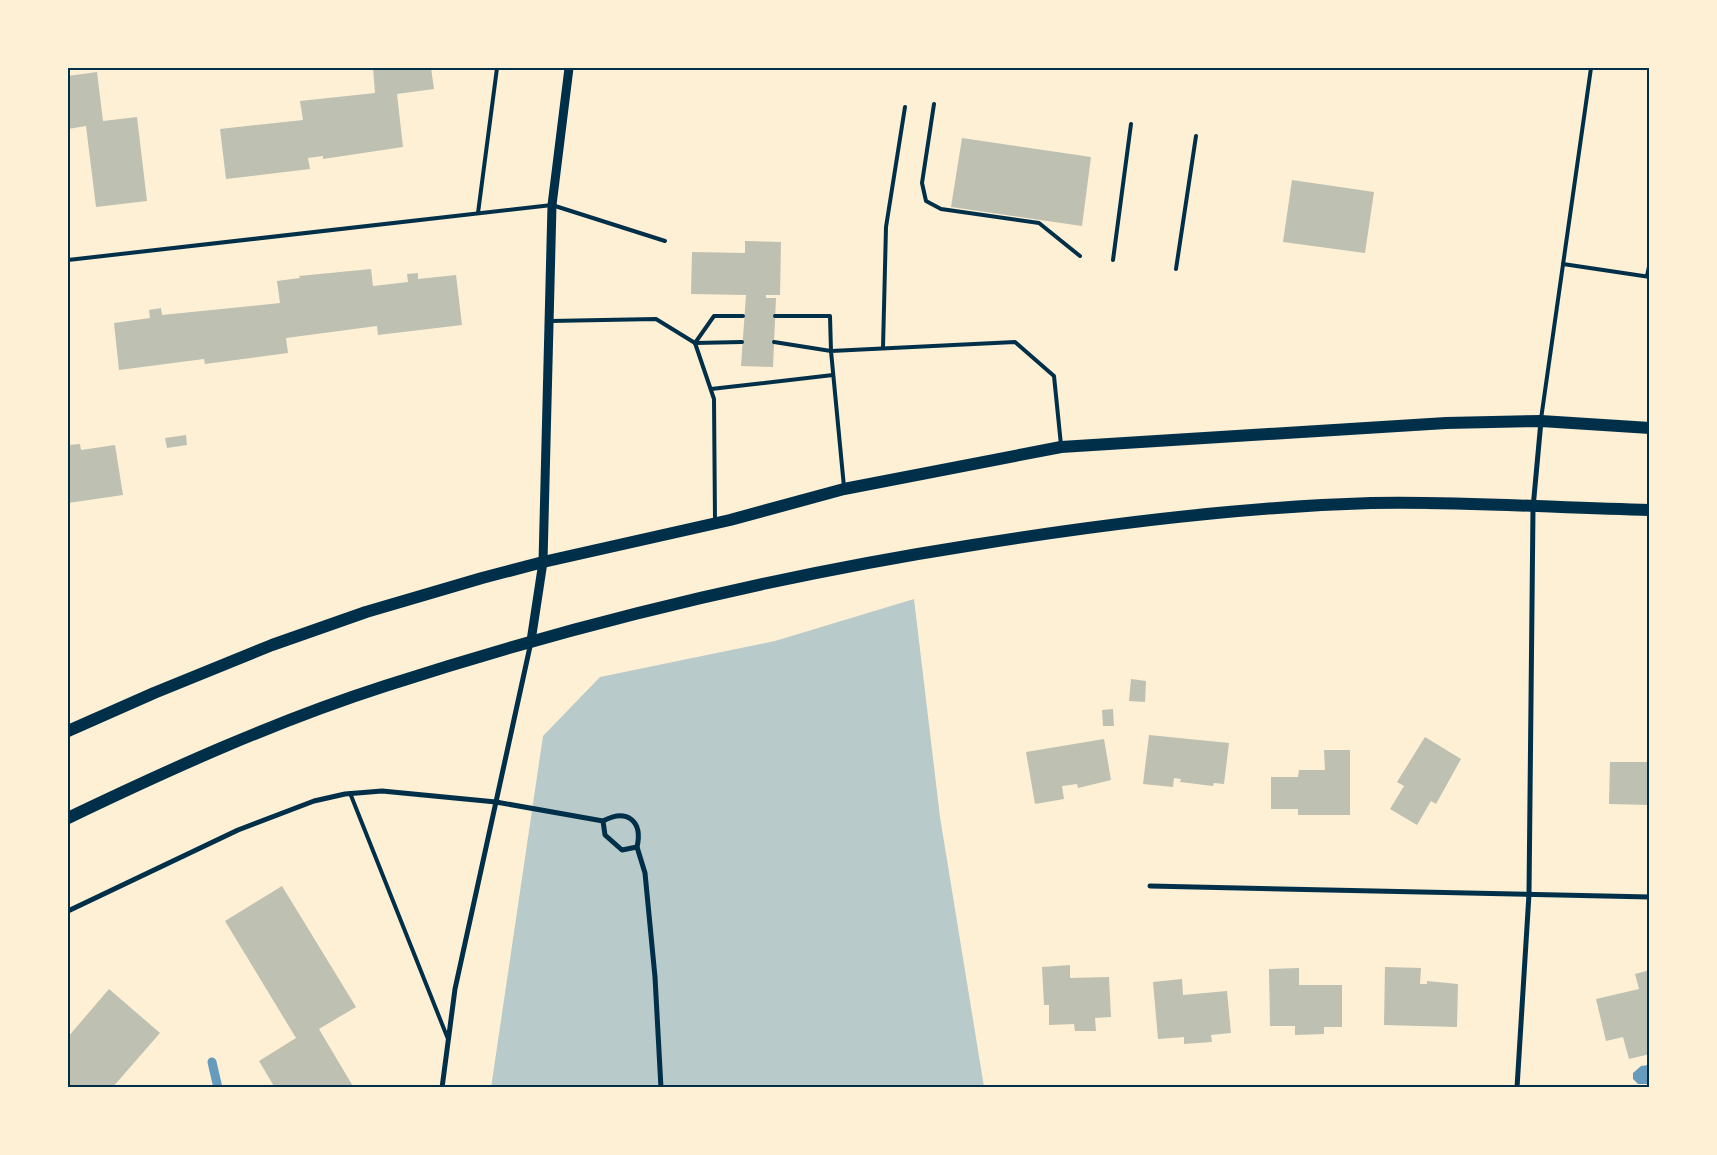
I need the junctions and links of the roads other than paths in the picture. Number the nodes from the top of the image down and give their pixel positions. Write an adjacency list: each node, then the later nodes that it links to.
1 (497, 68): 9 (lane)
2 (569, 68): 8 (street)
3 (1591, 68): 15 (lane)
4 (934, 104): 11 (lane)
5 (905, 107): 24 (lane)
6 (1131, 124): 13 (lane)
7 (1196, 136): 16 (lane)
8 (552, 205): 9 (lane); 10 (lane); 20 (street)
9 (478, 213): 12 (lane)
10 (665, 241)
11 (1080, 256)
12 (68, 260)
13 (1113, 260)
14 (1650, 262): 17 (lane)
15 (1563, 264): 17 (lane); 28 (lane)
16 (1176, 269)
17 (1648, 276)
18 (743, 316): 23 (lane)
19 (775, 316): 25 (lane)
20 (549, 321): 23 (lane); 35 (street)
21 (742, 342): 23 (lane)
22 (774, 342): 25 (lane)
23 (695, 343): 27 (lane)
24 (882, 348): 25 (lane); 30 (lane)
25 (831, 351): 26 (lane)
26 (833, 375): 27 (lane); 31 (lane)
27 (711, 389): 34 (lane)
28 (1541, 421): 29 (main road); 30 (main road); 32 (street)
29 (1650, 428)
30 (1061, 447): 31 (main road)
31 (844, 490): 34 (main road)
32 (1533, 508): 33 (main road); 36 (main road); 44 (street)
33 (1650, 510)
34 (715, 523): 35 (main road)
35 (543, 562): 36 (street); 37 (main road)
36 (531, 641): 39 (street); 40 (main road)
37 (68, 731)
38 (350, 793): 39 (street); 46 (street); 47 (lane)
39 (496, 802): 41 (street); 47 (street)
40 (68, 818)
41 (603, 821): 42 (street); 42 (street)
42 (636, 847): 49 (street)
43 (1150, 886): 44 (street)
44 (1529, 894): 45 (street); 50 (street)
45 (1650, 896)
46 (68, 911)
47 (448, 1040): 48 (street)
48 (442, 1088)
49 (661, 1088)
50 (1517, 1088)

